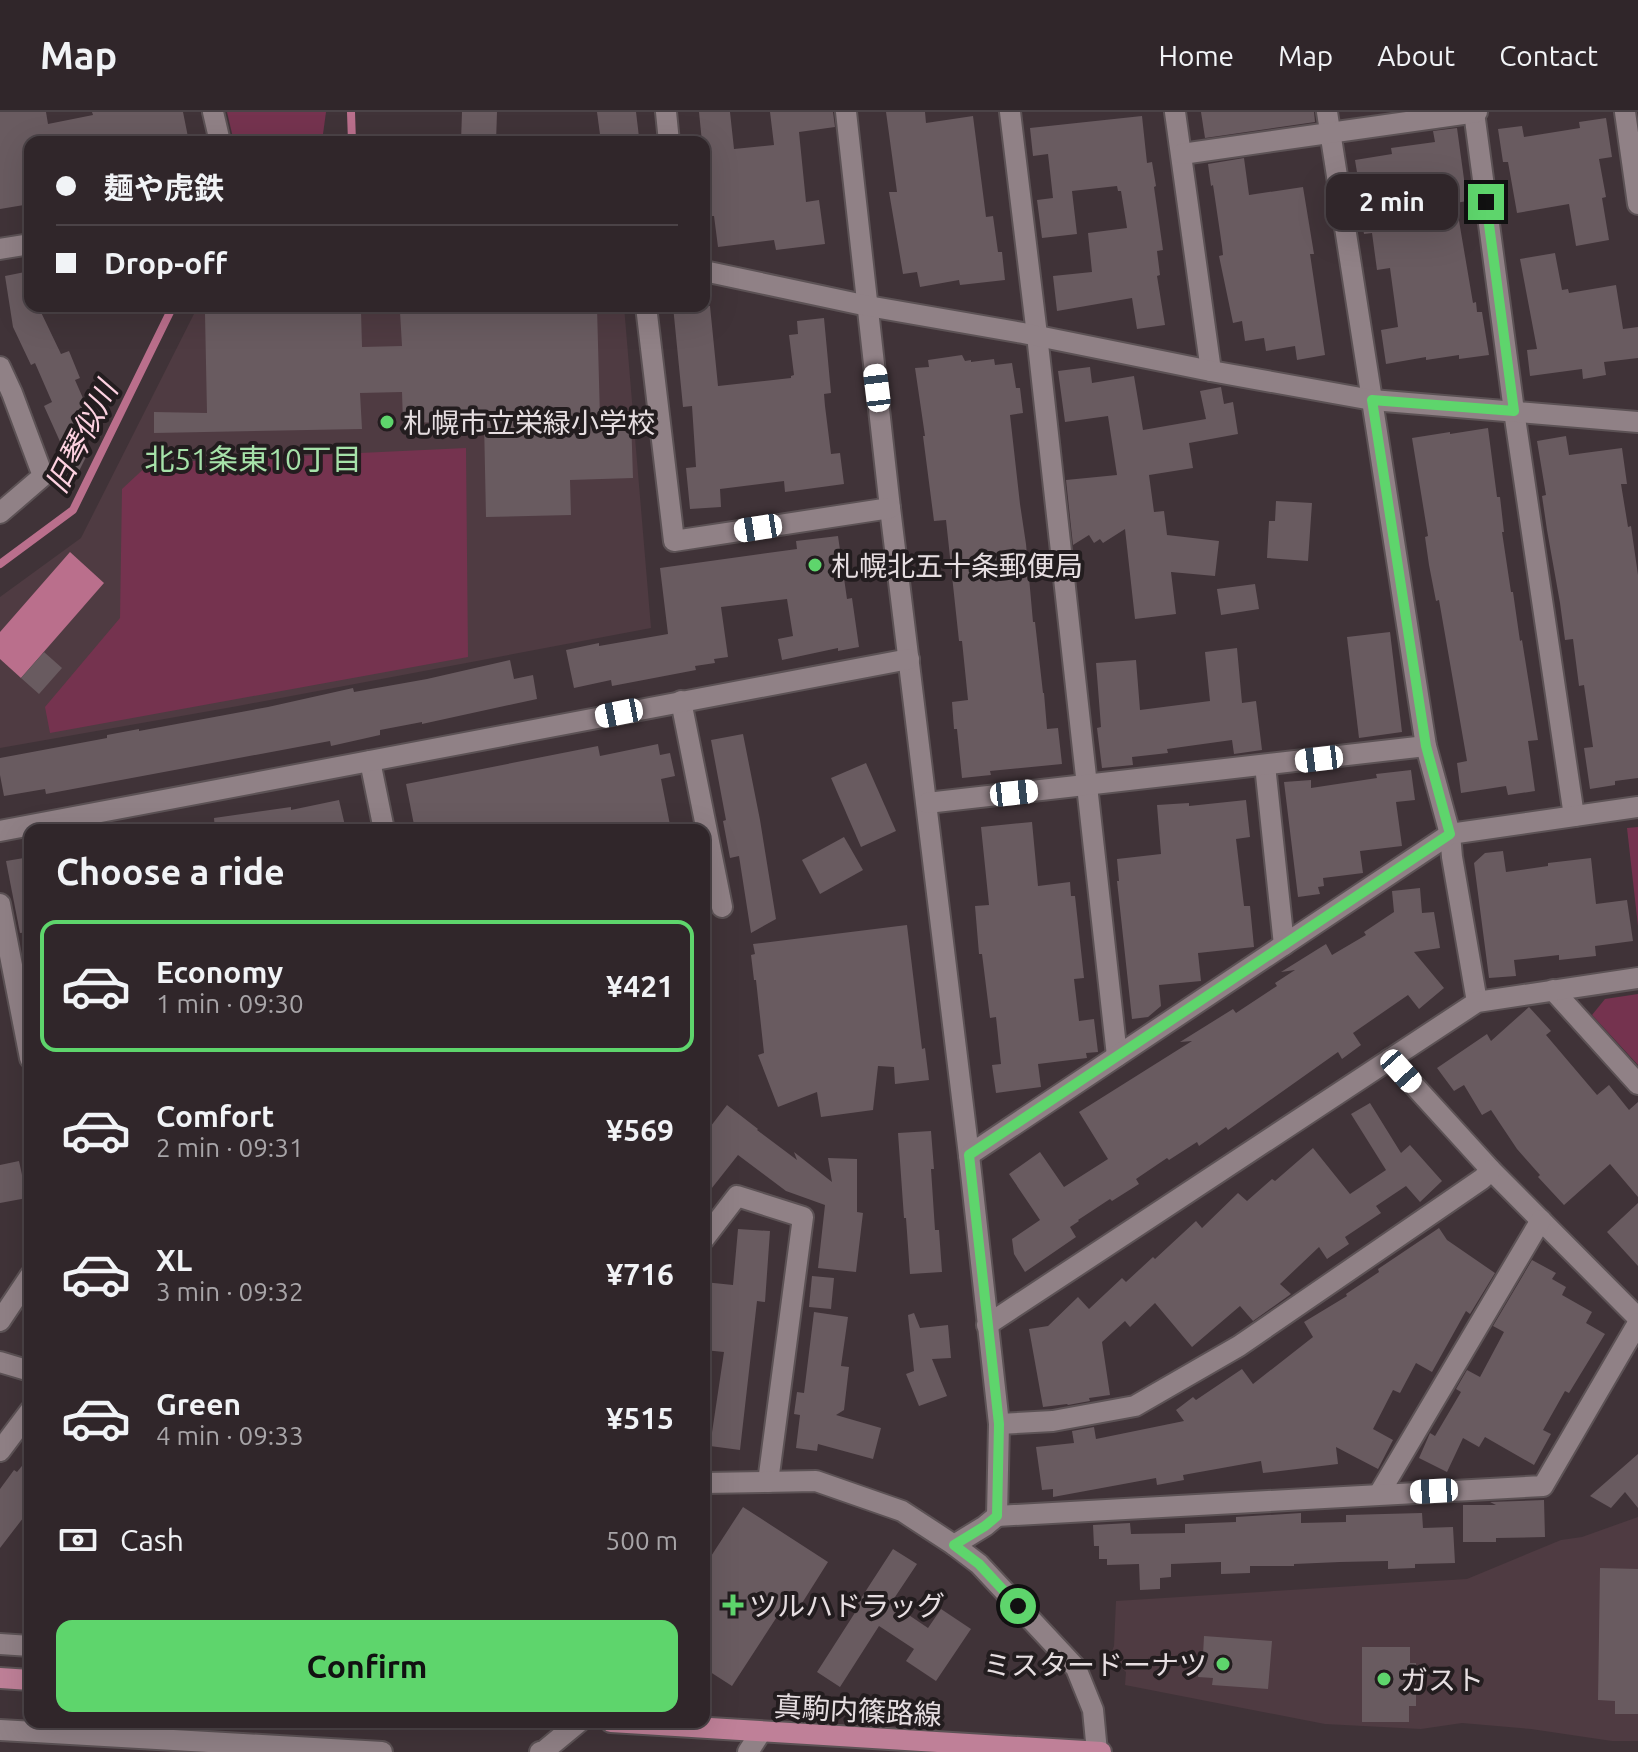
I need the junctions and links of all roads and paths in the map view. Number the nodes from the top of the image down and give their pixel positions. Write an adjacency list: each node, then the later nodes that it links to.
1 (213, 112): 9 (street)
2 (666, 112): 10 (street)
3 (846, 112): 16 (street)
4 (1010, 112): 18 (street)
5 (1175, 112): 11 (street)
6 (1475, 112): 8 (street); 22 (street)
7 (1625, 112): 12 (street)
8 (1328, 122): 11 (street); 21 (street)
9 (219, 136)
10 (668, 136)
11 (1182, 154): 20 (street)
12 (1638, 204)
13 (24, 245): 14 (street)
14 (0, 249)
15 (710, 272): 16 (street)
16 (868, 306): 18 (street); 24 (street)
17 (647, 312): 24 (street)
18 (1037, 335): 20 (street); 31 (street)
19 (0, 367): 25 (street)
20 (1211, 371): 21 (street)
21 (1372, 400): 22 (street); 28 (street)
22 (1514, 411): 23 (street); 34 (street)
23 (1638, 422)
24 (890, 508): 26 (street)
25 (0, 513)
26 (909, 659): 27 (street); 32 (street)
27 (681, 701): 29 (street); 37 (street)
28 (1426, 746): 30 (street); 40 (street)
29 (370, 761): 35 (street); 36 (street)
30 (1265, 765): 31 (street); 44 (street)
31 (1087, 785): 32 (street); 50 (street)
32 (927, 803): 53 (street)
33 (1638, 807): 34 (street)
34 (1574, 816): 40 (street)
35 (37, 824)
36 (383, 824)
37 (703, 824)
38 (24, 826): 39 (street)
39 (0, 831)
40 (1450, 834): 44 (street); 48 (street)
41 (710, 858): 43 (street)
42 (0, 904): 45 (street)
43 (722, 907)
44 (1284, 945): 50 (street)
45 (15, 978): 49 (street)
46 (1638, 978): 47 (street)
47 (1553, 990): 48 (street); 52 (street)
48 (1477, 1002): 51 (street)
49 (24, 1026)
50 (1117, 1056): 53 (street)
51 (1390, 1059): 54 (street); 60 (street)
52 (1638, 1084)
53 (969, 1155): 60 (street)
54 (1491, 1170): 55 (street); 64 (street)
55 (1541, 1220): 58 (street); 68 (street)
56 (710, 1231): 66 (street)
57 (24, 1285): 59 (street)
58 (1638, 1320): 68 (street)
59 (0, 1321)
60 (987, 1325): 64 (street)
61 (0, 1362): 62 (street)
62 (24, 1369)
63 (24, 1419): 65 (street)
64 (999, 1424): 69 (street)
65 (0, 1451)
66 (768, 1482): 67 (street); 70 (street)
67 (710, 1483)
68 (1379, 1494): 69 (street)
69 (997, 1516): 70 (street)
70 (954, 1545): 84 (street)
71 (0, 1644): 72 (street)
72 (24, 1646)
73 (0, 1678): 74 (main road)
74 (24, 1680)
75 (572, 1728): 82 (street)
76 (701, 1728): 78 (main road, 真駒内篠路線)
77 (0, 1730): 79 (street)
78 (761, 1732): 80 (main road, 真駒内篠路線); 83 (street)
79 (181, 1746): 81 (street)
80 (940, 1747): 84 (main road, 真駒内篠路線)
81 (382, 1752)
82 (540, 1752)
83 (748, 1752)
84 (1098, 1752)

